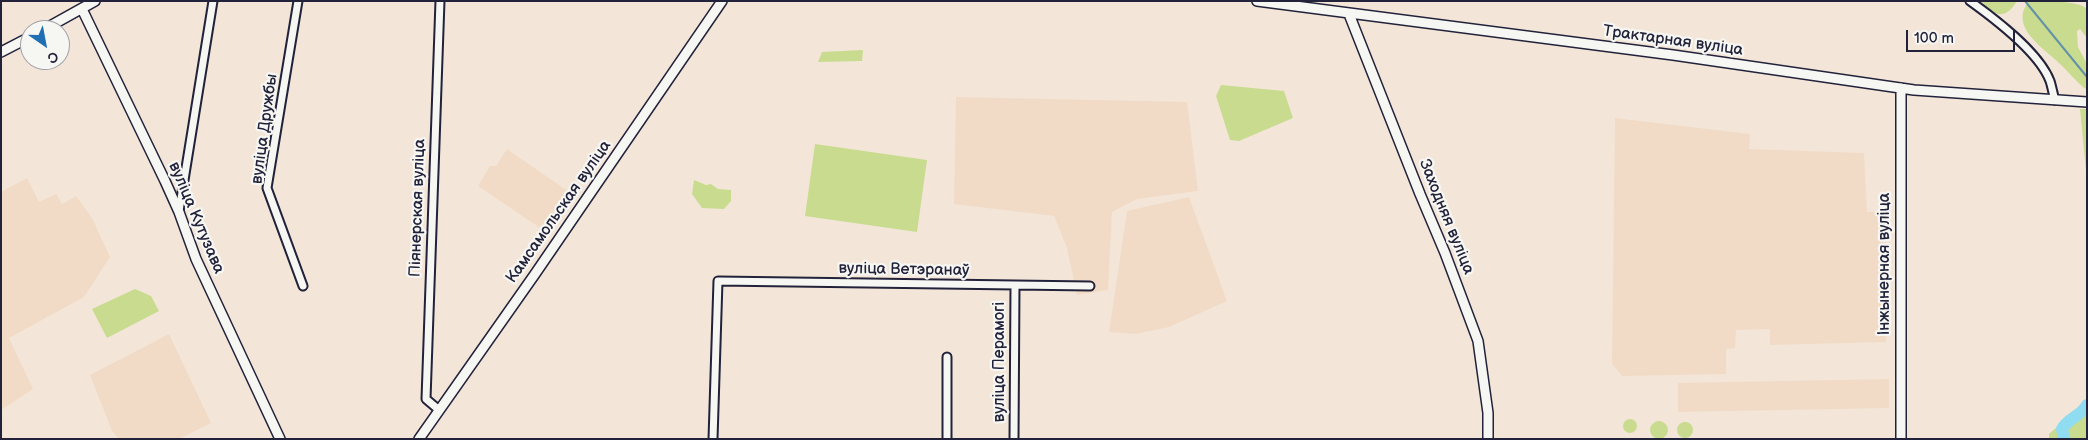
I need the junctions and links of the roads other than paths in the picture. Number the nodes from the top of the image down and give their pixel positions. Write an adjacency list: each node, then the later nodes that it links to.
1 (95, 1): 8 (street)
2 (213, 1): 16 (street)
3 (298, 1): 17 (street, вуліца Дружбы)
4 (440, 1): 21 (street, Піянерская вуліца)
5 (722, 1): 21 (street, Камсамольская вуліца)
6 (1257, 1): 9 (street, Трактарная вуліца)
7 (1970, 1): 14 (street)
8 (81, 5): 10 (street); 16 (street, вуліца Кутузава)
9 (1349, 14): 13 (street, Трактарная вуліца); 27 (street, Заходняя вуліца)
10 (58, 20)
11 (20, 42): 12 (street)
12 (1, 52)
13 (1901, 88): 14 (street, Трактарная вуліца); 28 (street, Інжынерная вуліца)
14 (2055, 100): 15 (street, Трактарная вуліца)
15 (2087, 102)
16 (179, 212): 22 (street, вуліца Кутузава)
17 (303, 286)
18 (1015, 286): 19 (street, вуліца Ветэранаў); 24 (street, вуліца Ветэранаў); 26 (street, вуліца Перамогі)
19 (1090, 286)
20 (947, 357): 25 (street)
21 (439, 410): 23 (street, Камсамольская вуліца)
22 (280, 439)
23 (419, 439)
24 (713, 439)
25 (946, 439)
26 (1014, 439)
27 (1488, 439)
28 (1901, 439)

